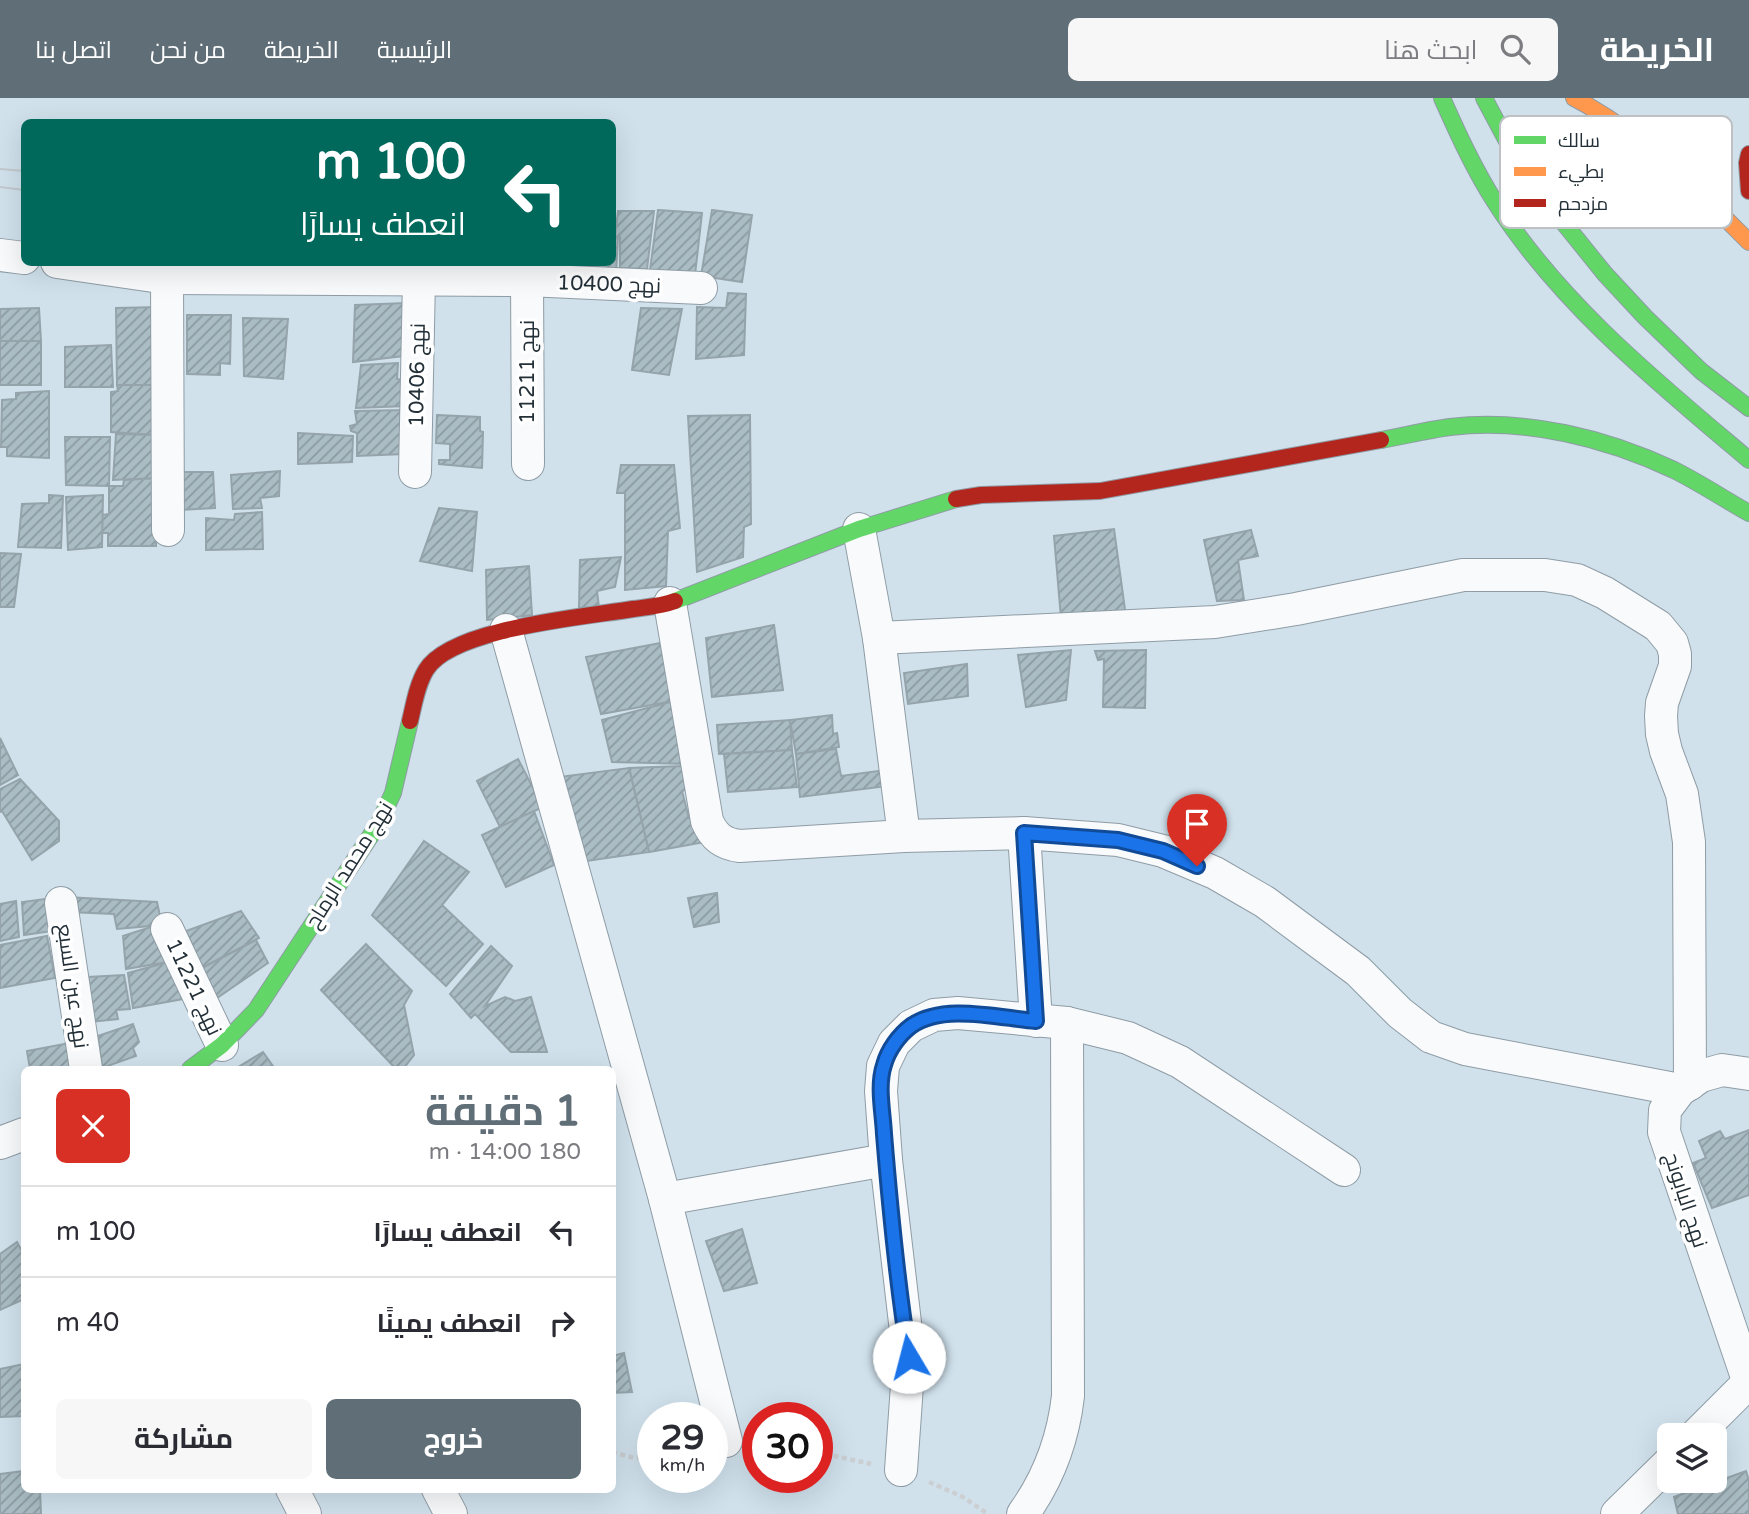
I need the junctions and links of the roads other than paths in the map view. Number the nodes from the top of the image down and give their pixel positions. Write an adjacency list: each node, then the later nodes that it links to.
1 (1442, 98): 8 (main road)
2 (1484, 98): 5 (main road)
3 (1573, 98): 4 (main road)
4 (1607, 116)
5 (1500, 130)
6 (1749, 154): 7 (main road)
7 (1749, 191)
8 (1500, 209)
9 (1732, 226): 12 (main road)
10 (1514, 228): 21 (main road)
11 (1567, 228): 20 (main road)
12 (1749, 242)
13 (0, 254): 14 (street)
14 (21, 258)
15 (84, 266): 16 (street, نهج 10400)
16 (167, 278): 17 (street, نهج 10400); 26 (street)
17 (419, 279): 18 (street, نهج 10400); 23 (street, نهج 10406)
18 (527, 280): 19 (street, نهج 10400); 22 (street, نهج 11211)
19 (701, 288)
20 (1749, 408)
21 (1749, 460)
22 (528, 464)
23 (415, 472)
24 (1749, 513): 25 (main road, نهج محمد الرماح)
25 (859, 529): 27 (main road, نهج محمد الرماح); 29 (street)
26 (168, 530)
27 (670, 603): 28 (main road, نهج محمد الرماح); 31 (street)
28 (506, 630): 35 (main road, نهج محمد الرماح); 44 (street)
29 (879, 638): 31 (street); 39 (street)
30 (1024, 833): 31 (street); 34 (street); 39 (street)
31 (904, 836)
32 (61, 904): 36 (street, نهج عين السبع)
33 (167, 929): 35 (street, نهج 11221)
34 (1052, 1022): 42 (street); 43 (street); 54 (street)
35 (222, 1045): 37 (main road, نهج محمد الرماح)
36 (86, 1066)
37 (196, 1066)
38 (1749, 1074): 39 (street)
39 (1685, 1087): 45 (street, نهج البابونج)
40 (21, 1135): 41 (street)
41 (0, 1143)
42 (886, 1160): 44 (street); 48 (street)
43 (1344, 1170)
44 (664, 1199): 46 (street)
45 (1749, 1383): 47 (street)
46 (716, 1402)
47 (1708, 1423)
48 (901, 1470)
49 (1657, 1475): 55 (street)
50 (294, 1493): 52 (street)
51 (440, 1493): 53 (street)
52 (305, 1514)
53 (451, 1514)
54 (1023, 1514)
55 (1617, 1514)

